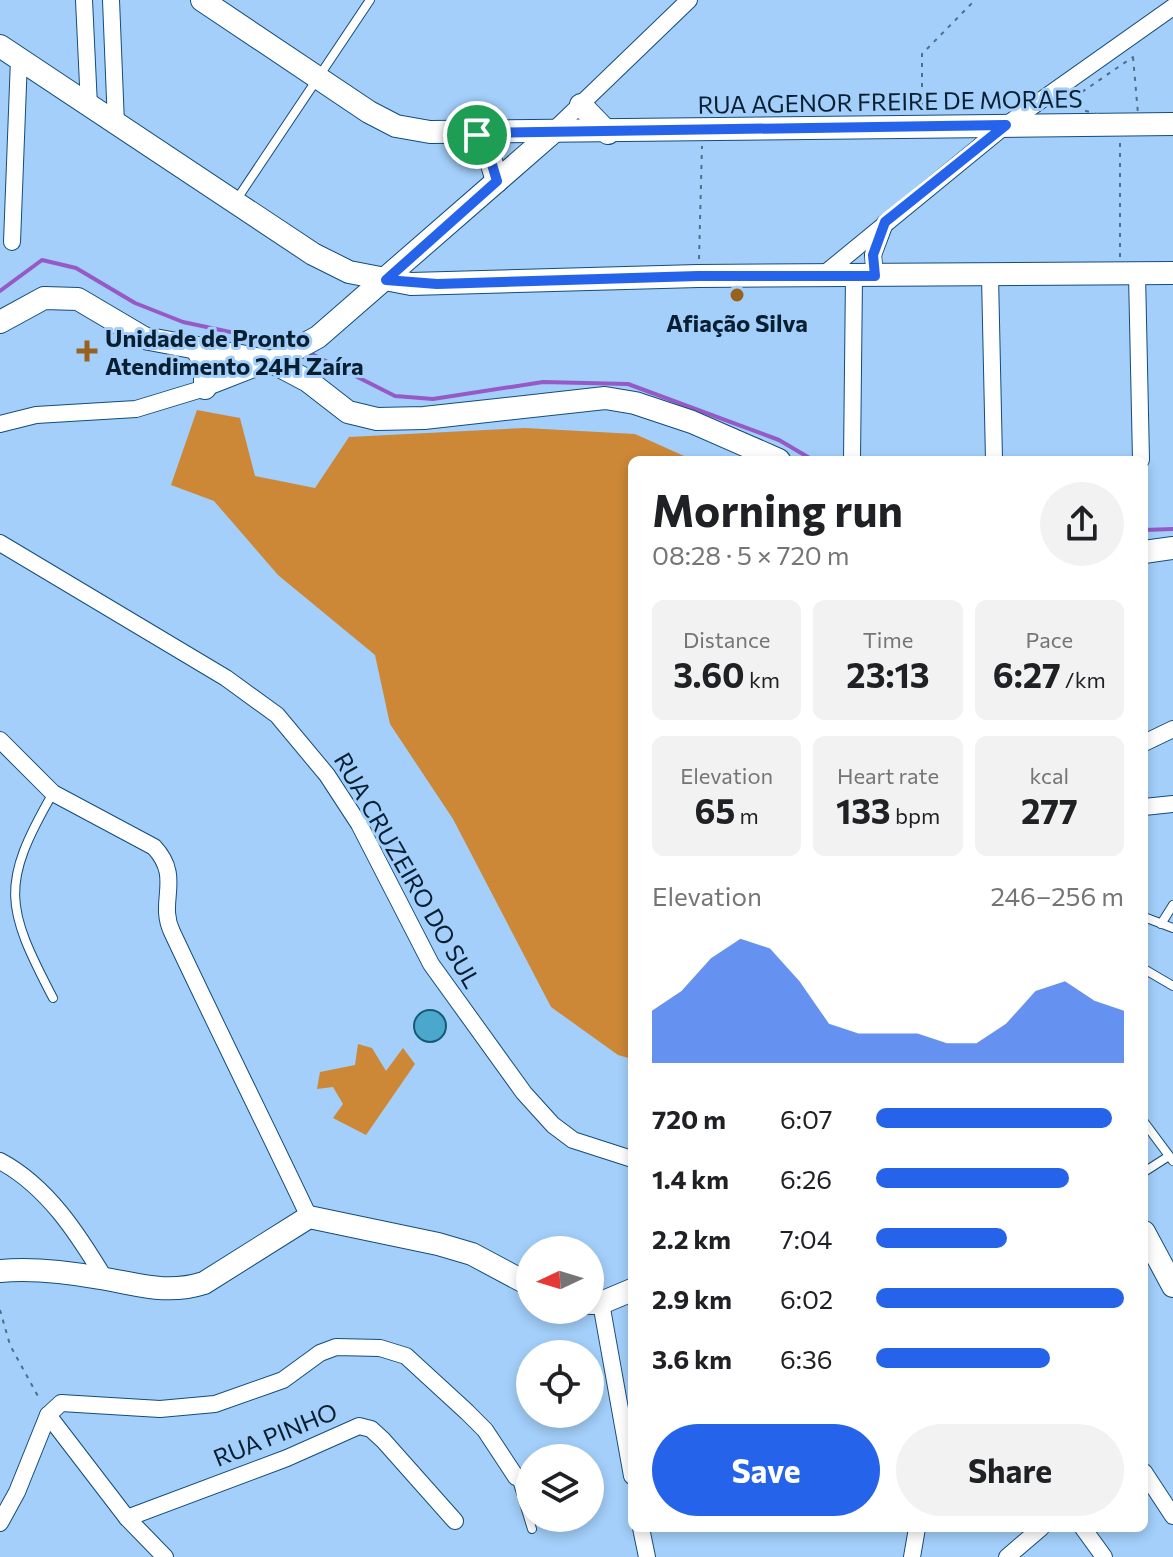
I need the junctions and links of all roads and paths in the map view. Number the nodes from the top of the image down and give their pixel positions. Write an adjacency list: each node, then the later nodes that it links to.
1 (84, 0): 12 (street)
2 (111, 0): 13 (street)
3 (202, 0): 10 (street, RUA AGENOR FREIRE DE MORAES)
4 (370, 0): 10 (lane)
5 (975, 0): 17 (path)
6 (677, 4): 11 (street)
7 (1173, 7): 15 (street)
8 (0, 46): 9 (street)
9 (19, 59): 12 (street); 26 (street)
10 (318, 77): 20 (street, RUA AGENOR FREIRE DE MORAES); 24 (lane)
11 (581, 105): 19 (street); 21 (street)
12 (89, 106): 13 (street)
13 (116, 124): 24 (street)
14 (1173, 124): 16 (street, RUA AGENOR FREIRE DE MORAES)
15 (1006, 125): 16 (street, RUA AGENOR FREIRE DE MORAES); 17 (street, RUA AGENOR FREIRE DE MORAES); 25 (street)
16 (1130, 125): 16 (path); 28 (path)
17 (922, 128): 18 (street, RUA AGENOR FREIRE DE MORAES)
18 (702, 129): 19 (street, RUA AGENOR FREIRE DE MORAES); 30 (path)
19 (608, 133): 21 (street, RUA AGENOR FREIRE DE MORAES)
20 (474, 134): 21 (street, RUA AGENOR FREIRE DE MORAES); 22 (street); 23 (street)
21 (551, 134): 22 (street)
22 (526, 156): 23 (street)
23 (497, 181): 33 (street)
24 (235, 202): 33 (street)
25 (885, 222): 29 (street); 31 (street)
26 (12, 242)
27 (1173, 273): 28 (street)
28 (1128, 274): 32 (street); 42 (street)
29 (823, 275): 30 (street); 31 (street)
30 (698, 276): 33 (street)
31 (865, 276): 32 (street); 40 (street)
32 (990, 276): 41 (street)
33 (386, 280): 36 (street)
34 (0, 322): 35 (street)
35 (198, 351): 36 (street); 37 (street)
36 (272, 362): 37 (street); 39 (street)
37 (205, 388): 38 (street)
38 (0, 424)
39 (770, 456)
40 (852, 456)
41 (994, 456)
42 (1141, 456)
43 (0, 543): 62 (street, RUA CRUZEIRO DO SUL)
44 (1173, 548): 45 (street)
45 (1148, 551)
46 (1173, 729): 48 (street)
47 (0, 740): 49 (street)
48 (1148, 741)
49 (53, 793): 58 (lane); 66 (street)
50 (1173, 804): 51 (street)
51 (1148, 807)
52 (1173, 905): 54 (lane)
53 (1148, 919): 54 (lane)
54 (1161, 924): 55 (lane)
55 (1173, 928)
56 (1148, 971): 57 (lane)
57 (1173, 986)
58 (53, 998)
59 (1148, 1127): 60 (lane)
60 (1154, 1135): 61 (lane); 63 (lane)
61 (1148, 1139)
62 (628, 1158)
63 (1171, 1158): 65 (lane)
64 (0, 1161): 70 (street)
65 (1148, 1170)
66 (309, 1217): 69 (street); 70 (street)
67 (1148, 1239): 71 (street)
68 (0, 1271): 70 (street)
69 (516, 1278)
70 (105, 1279)
71 (1173, 1286)
72 (628, 1291): 73 (street)
73 (604, 1300)
74 (0, 1310): 76 (path)
75 (599, 1324): 77 (street)
76 (48, 1415): 78 (street); 81 (street); 83 (street)
77 (628, 1457)
78 (516, 1477)
79 (1148, 1478): 80 (street)
80 (1173, 1516)
81 (127, 1518): 82 (street, RUA PINHO); 88 (street)
82 (455, 1521)
83 (0, 1523)
84 (642, 1532): 89 (street)
85 (916, 1532): 90 (street)
86 (1036, 1532): 91 (street)
87 (1086, 1532): 92 (street)
88 (165, 1557)
89 (647, 1557)
90 (912, 1557)
91 (1007, 1557)
92 (1104, 1557)

